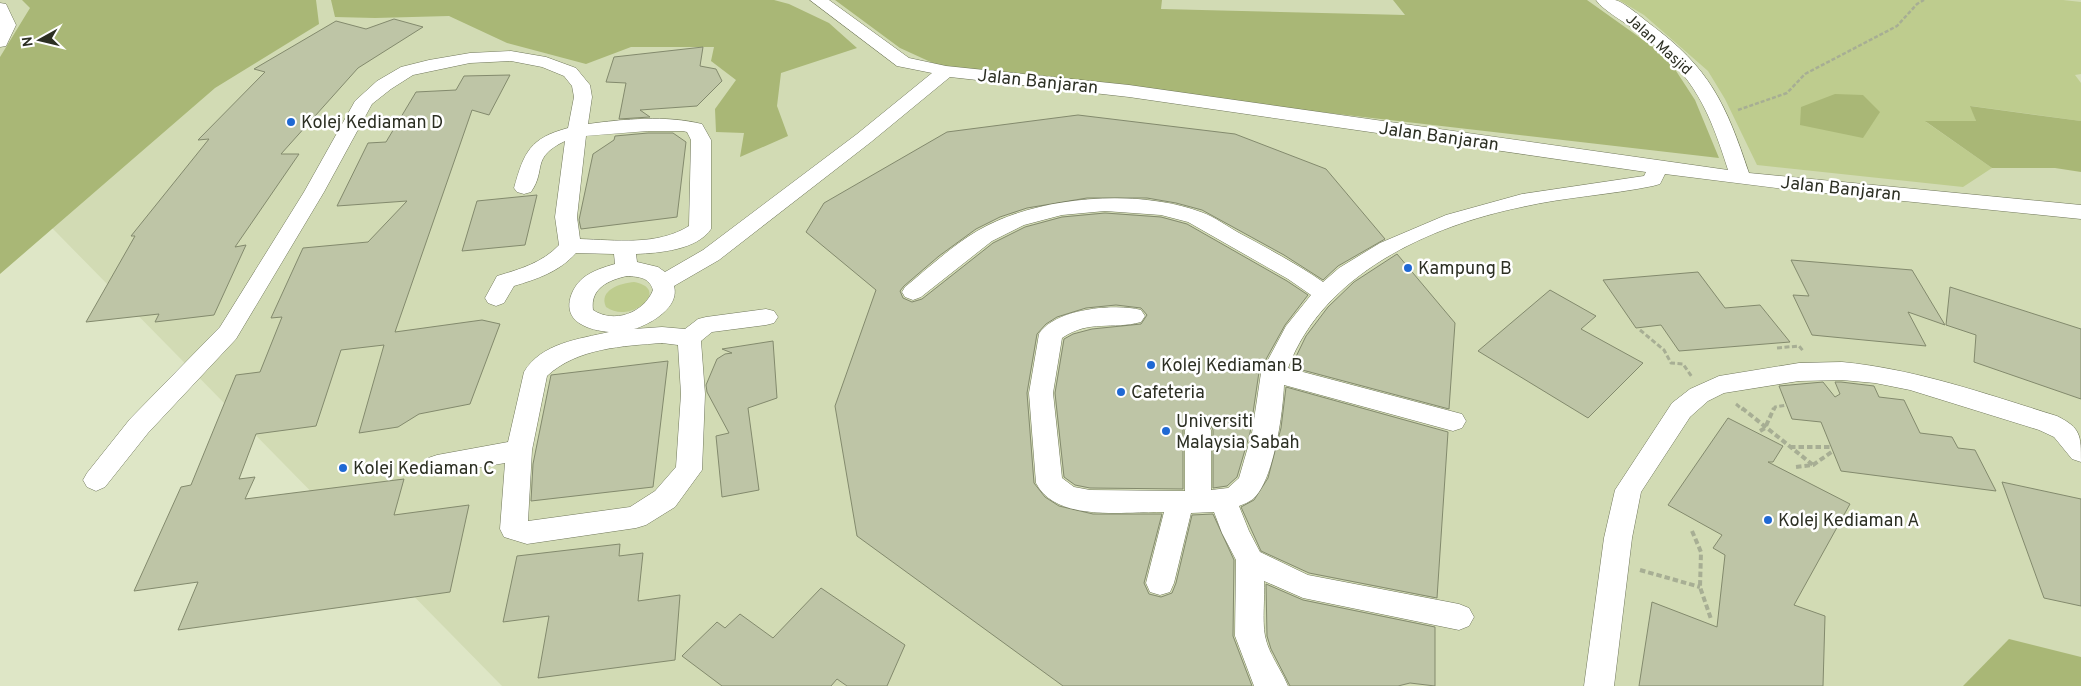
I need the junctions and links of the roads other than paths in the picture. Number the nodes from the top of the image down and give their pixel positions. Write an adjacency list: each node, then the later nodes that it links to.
1 (818, 0): 5 (street, Jalan Banjaran)
2 (1604, 0): 8 (street, Jalan Masjid)
3 (0, 8): 4 (street)
4 (0, 42)
5 (946, 71): 7 (street, Jalan Banjaran); 13 (street)
6 (578, 130): 9 (street); 11 (street); 12 (street); 27 (street)
7 (1657, 168): 8 (street, Jalan Banjaran); 15 (street)
8 (1741, 178): 10 (street, Jalan Banjaran)
9 (524, 188)
10 (2081, 212)
11 (570, 246): 12 (street); 16 (street)
12 (625, 258): 13 (street); 19 (street)
13 (663, 283): 19 (street)
14 (913, 292): 15 (street)
15 (1325, 294): 21 (street)
16 (496, 298)
17 (1133, 316): 28 (street)
18 (766, 318): 20 (street)
19 (622, 331): 20 (street); 24 (street)
20 (690, 338): 24 (street)
21 (1273, 373): 22 (street); 28 (street)
22 (1453, 421)
23 (1198, 430): 28 (street)
24 (519, 450): 26 (street)
25 (2081, 452): 33 (street)
26 (437, 465)
27 (96, 480)
28 (1201, 501): 29 (street); 30 (street)
29 (1250, 560): 31 (street); 32 (street)
30 (1160, 583)
31 (1460, 617)
32 (1273, 686)
33 (1598, 686)

